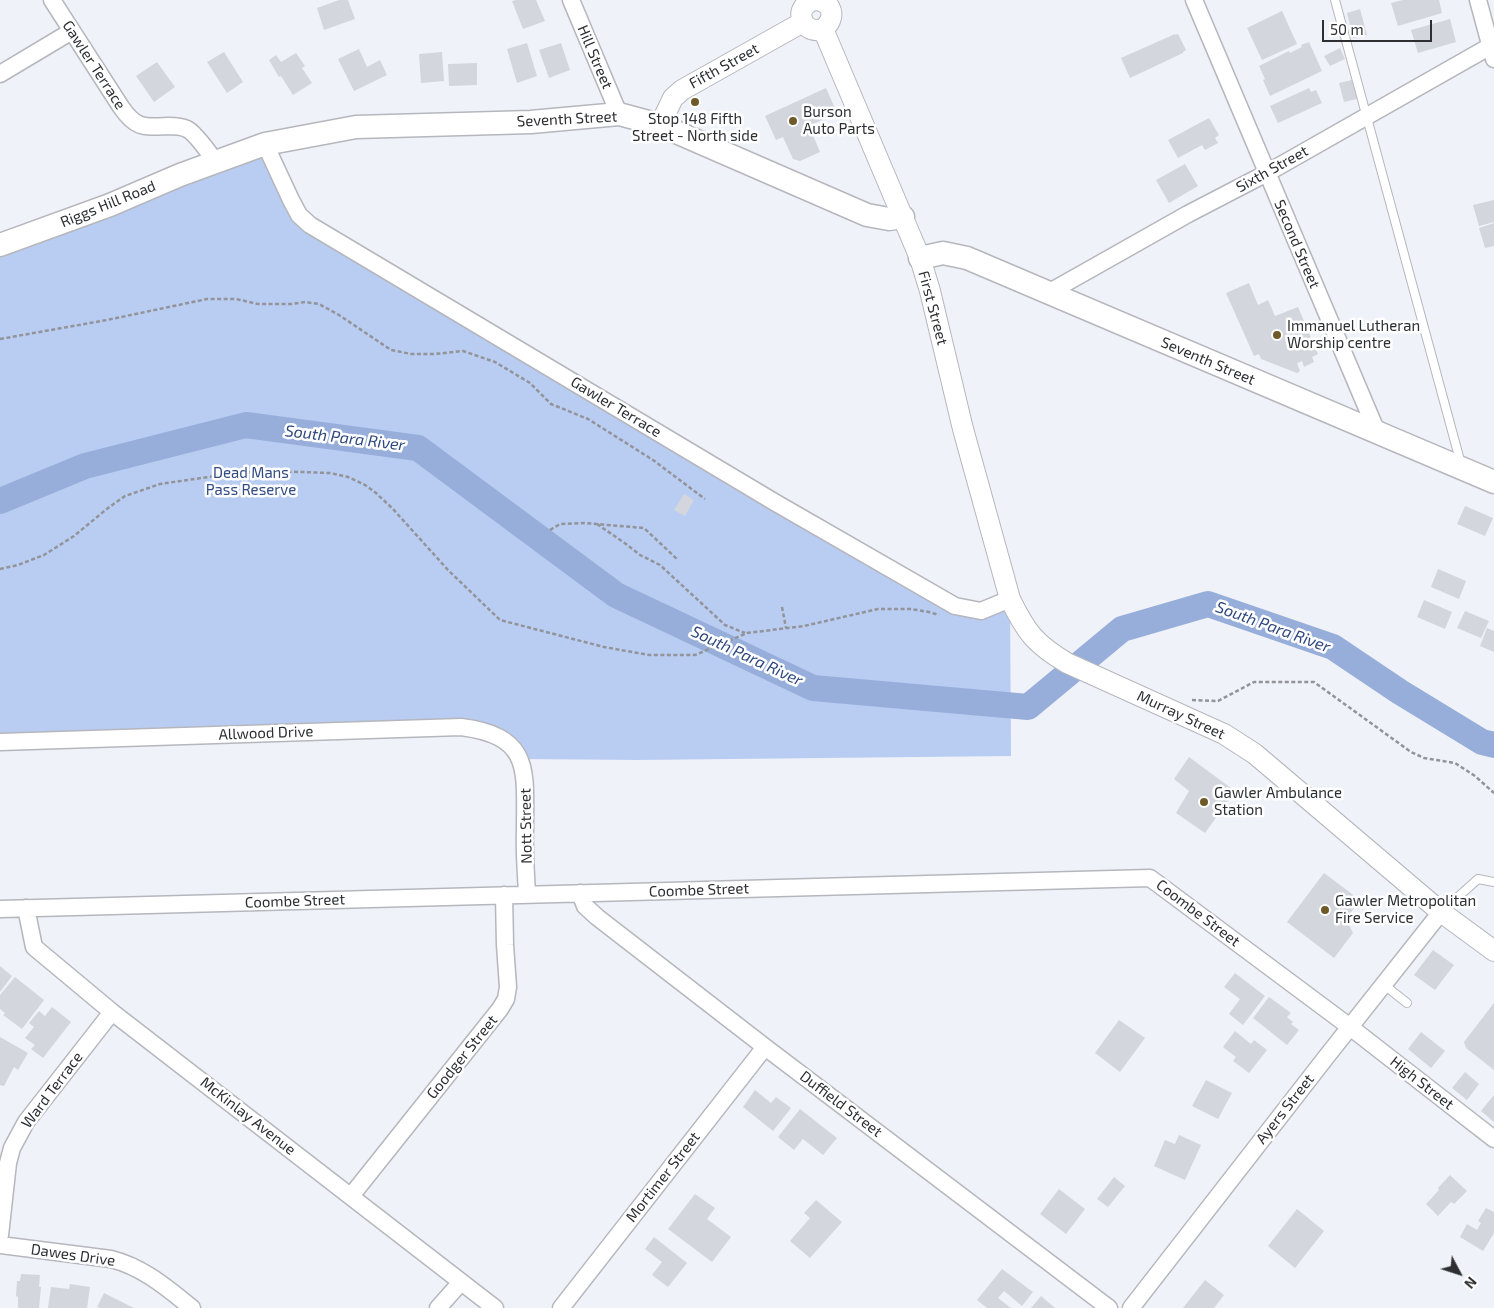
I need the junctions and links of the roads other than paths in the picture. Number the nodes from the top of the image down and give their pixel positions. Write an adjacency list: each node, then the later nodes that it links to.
1 (52, 0): 9 (street, Gawler Terrace)
2 (571, 0): 12 (street, Hill Street)
3 (1194, 0): 17 (street, Second Street)
4 (1335, 0): 13 (lane)
5 (1478, 0): 10 (street)
6 (821, 1): 7 (street); 8 (street)
7 (803, 22): 8 (street); 14 (street, Fifth Street)
8 (823, 29): 18 (street, First Street)
9 (72, 31): 11 (street); 16 (street, Gawler Terrace)
10 (1493, 50): 13 (street, Sixth Street)
11 (0, 74)
12 (619, 114): 14 (main road, Seventh Street); 15 (main road, Seventh Street)
13 (1366, 117): 17 (street, Sixth Street); 23 (lane)
14 (660, 125): 18 (main road, Seventh Street)
15 (265, 144): 16 (main road, Seventh Street); 25 (street, Gawler Terrace)
16 (215, 161): 19 (main road, Riggs Hill Road)
17 (1267, 173): 21 (street, Sixth Street); 22 (street, Second Street)
18 (902, 217): 20 (street, First Street)
19 (0, 245)
20 (920, 258): 21 (main road, Seventh Street); 25 (street, First Street)
21 (1048, 293): 22 (main road, Seventh Street)
22 (1377, 432): 23 (main road, Seventh Street)
23 (1462, 468): 24 (main road, Seventh Street)
24 (1494, 482)
25 (1010, 600): 34 (street, Murray Street)
26 (0, 742): 27 (street, Allwood Drive)
27 (521, 759): 30 (street, Nott Street)
28 (1494, 882): 34 (lane)
29 (580, 893): 30 (street, Coombe Street); 39 (street, Coombe Street); 40 (street, Duffield Street)
30 (527, 894): 31 (street, Coombe Street)
31 (504, 895): 32 (street, Coombe Street); 42 (street, Goodger Street)
32 (26, 908): 33 (street, Coombe Street); 38 (street, McKinlay Avenue)
33 (0, 909)
34 (1441, 912): 35 (street, Murray Street); 36 (street, Ayers Street)
35 (1494, 951)
36 (1383, 984): 37 (lane); 39 (street, Ayers Street)
37 (1407, 1003)
38 (112, 1012): 42 (street, McKinlay Avenue); 43 (street, Ward Terrace)
39 (1350, 1027): 41 (street, High Street); 51 (street, Ayers Street)
40 (765, 1047): 49 (street, Mortimer Street); 50 (street, Duffield Street)
41 (1494, 1139)
42 (351, 1196): 45 (street, McKinlay Avenue)
43 (0, 1235)
44 (0, 1245): 46 (street, Dawes Drive)
45 (461, 1282): 47 (street); 48 (street, McKinlay Avenue)
46 (192, 1308)
47 (438, 1308)
48 (495, 1308)
49 (561, 1308)
50 (1110, 1308)
51 (1131, 1308)

